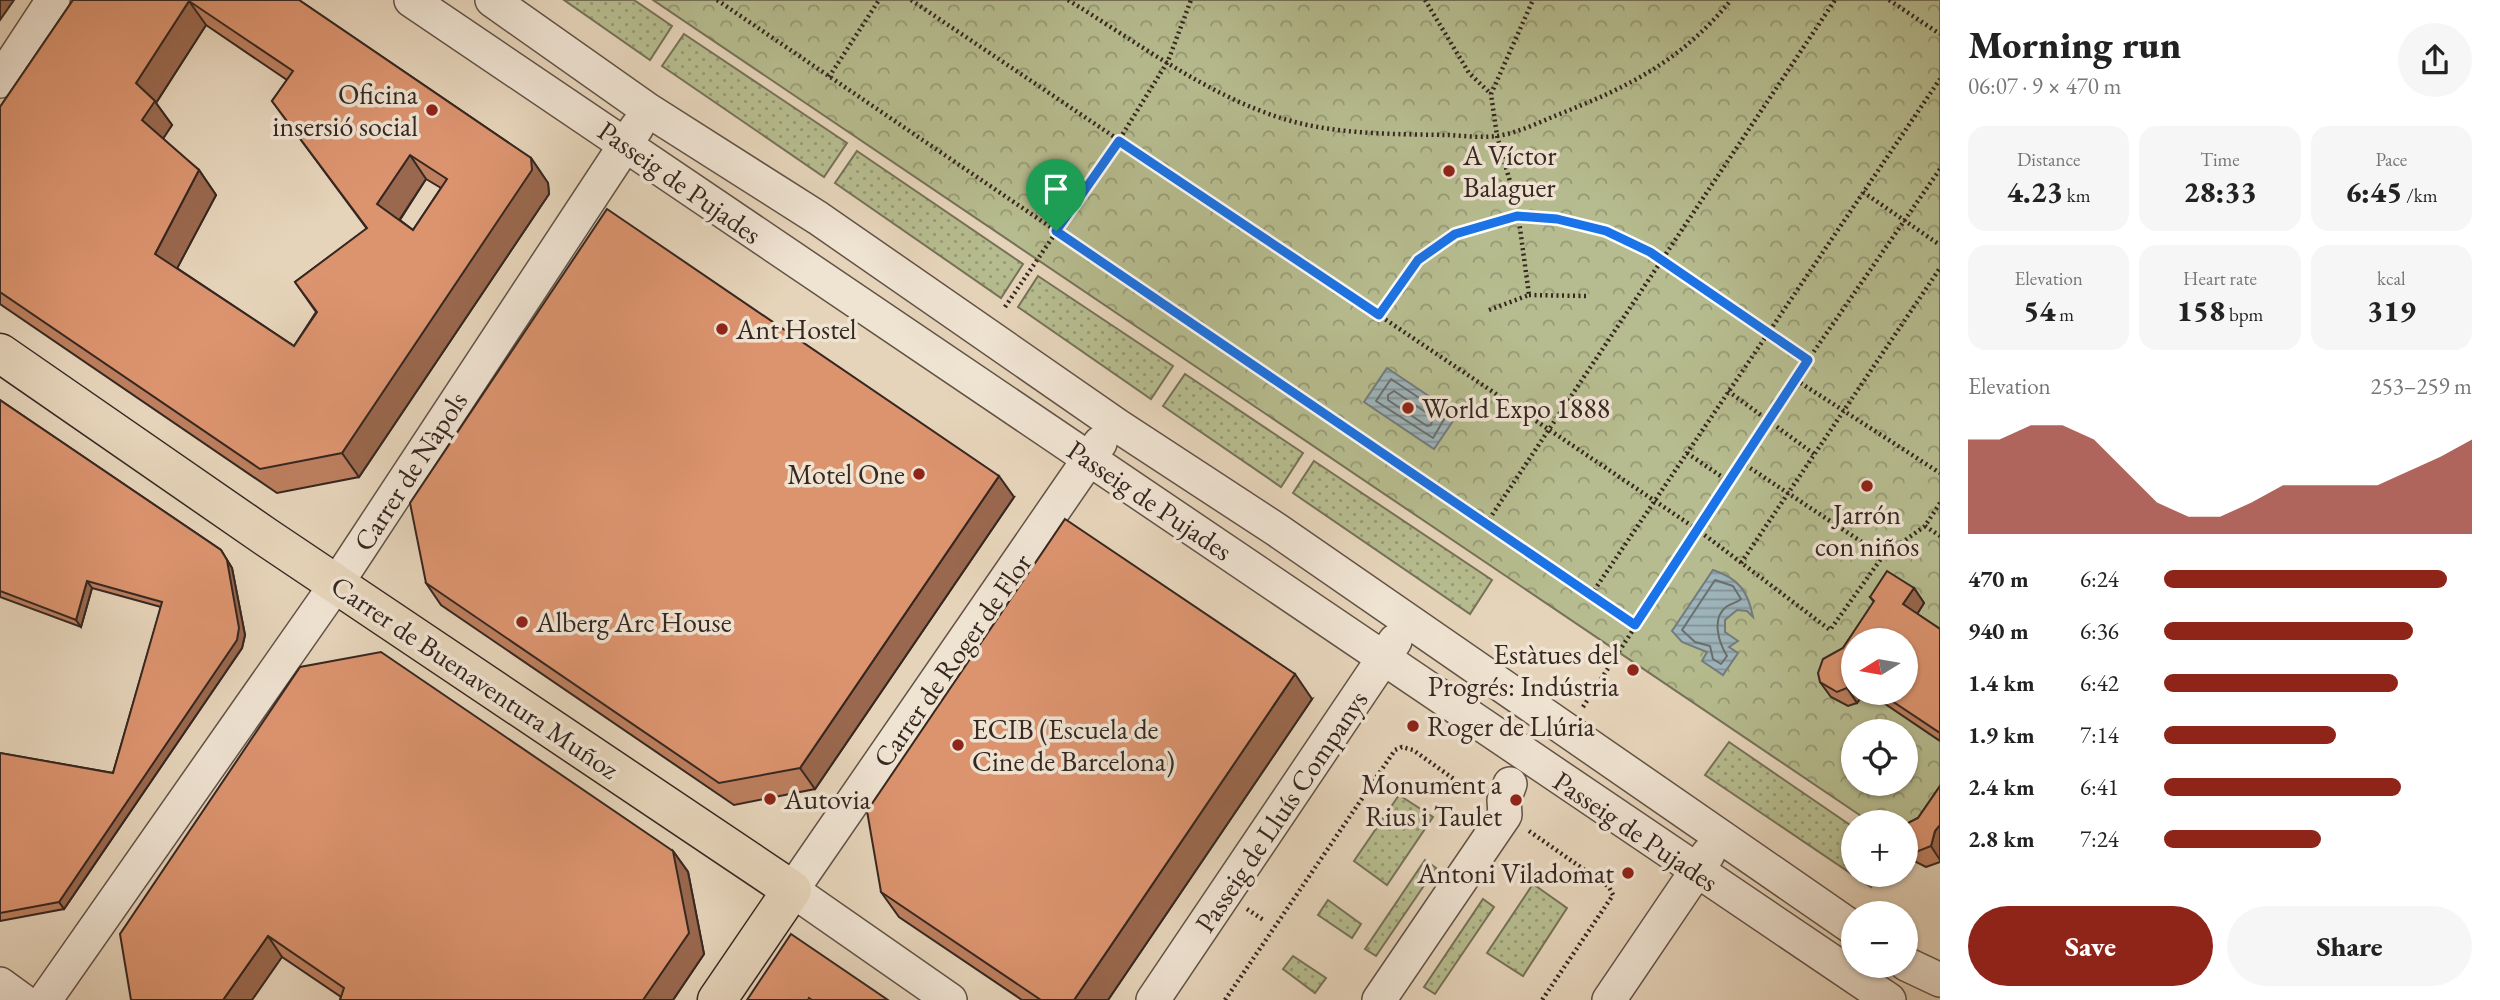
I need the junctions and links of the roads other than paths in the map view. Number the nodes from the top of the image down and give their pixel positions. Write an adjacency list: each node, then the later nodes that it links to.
1 (53, 0): 4 (street)
2 (411, 0): 6 (street, Passeig de Pujades)
3 (492, 0): 5 (street, Passeig de Pujades)
4 (0, 81)
5 (648, 110): 6 (street, Carrer de Nàpols); 8 (street, Passeig de Pujades)
6 (625, 145): 9 (street, Passeig de Pujades); 10 (street, Carrer de Nàpols)
7 (0, 353): 10 (main road, Carrer de Buenaventura Muñoz)
8 (1112, 422): 9 (street, Carrer de Roger de Flor); 11 (street, Passeig de Pujades)
9 (1090, 460): 12 (street, Passeig de Pujades); 16 (street, Carrer de Roger de Flor)
10 (337, 583): 16 (main road, Carrer de Buenaventura Muñoz); 22 (street, Carrer de Nàpols)
11 (1409, 622): 12 (street, Passeig de Lluís Companys); 14 (street, Passeig de Pujades)
12 (1383, 659): 15 (street, Passeig de Pujades); 25 (street, Passeig de Lluís Companys)
13 (1498, 793): 26 (street)
14 (1719, 837): 15 (street); 17 (street, Passeig de Pujades)
15 (1696, 872): 27 (street); 28 (street, Passeig de Pujades)
16 (792, 890): 23 (main road, Carrer de Roger de Flor); 24 (street, Carrer de Buenaventura Muñoz)
17 (1841, 920)
18 (1918, 970): 19 (street)
19 (1940, 980)
20 (0, 984): 21 (street)
21 (22, 1000)
22 (45, 1000)
23 (717, 1000)
24 (950, 1000)
25 (1153, 1000)
26 (1379, 1000)
27 (1609, 1000)
28 (1889, 1000)

